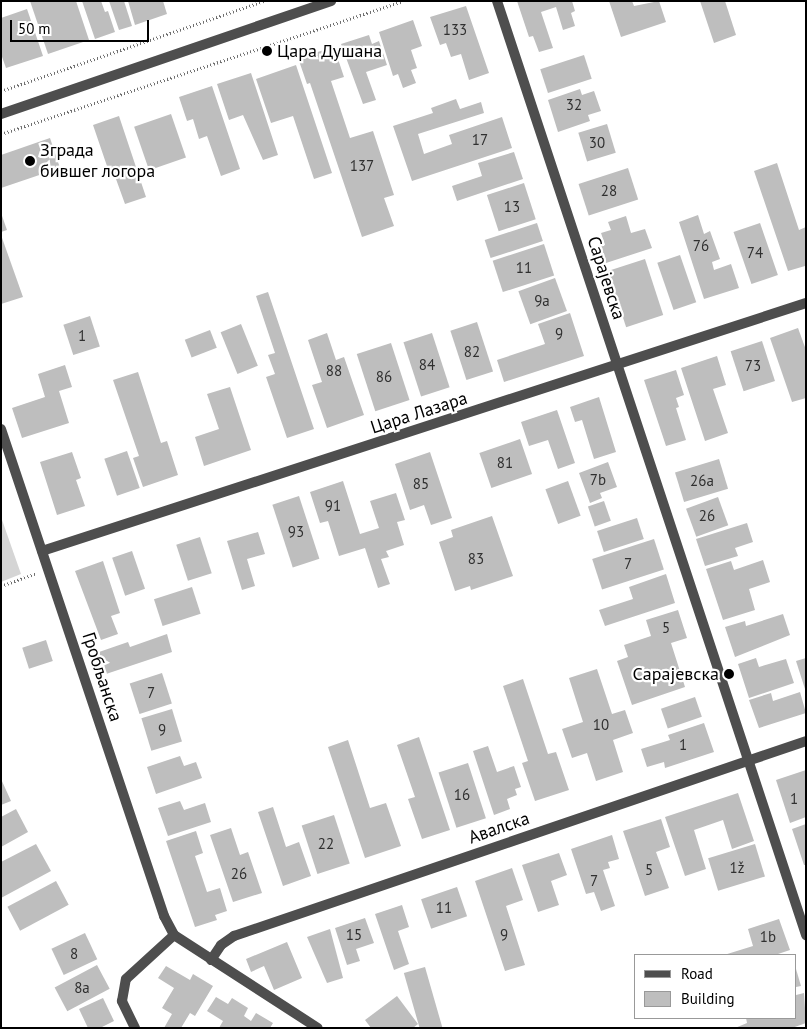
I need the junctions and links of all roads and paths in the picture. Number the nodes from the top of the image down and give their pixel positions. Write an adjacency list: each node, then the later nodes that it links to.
1 (264, 1): 5 (path)
2 (331, 1): 6 (street)
3 (402, 1): 7 (path)
4 (497, 1): 9 (street, Сарајевска)
5 (1, 91)
6 (1, 114)
7 (1, 134)
8 (806, 303): 9 (street, Цара Лазара)
9 (618, 365): 11 (street, Цара Лазара); 15 (street, Сарајевска)
10 (1, 429): 11 (street, Гробљанска)
11 (42, 551): 12 (street, Гробљанска)
12 (48, 569): 13 (path); 16 (street, Гробљанска)
13 (1, 586)
14 (806, 741): 15 (street, Авалска)
15 (748, 760): 17 (street, Сарајевска); 18 (street, Авалска)
16 (174, 935): 18 (street, Гробљанска); 19 (street)
17 (806, 935)
18 (210, 960): 20 (street, Гробљанска)
19 (135, 1028)
20 (318, 1028)

